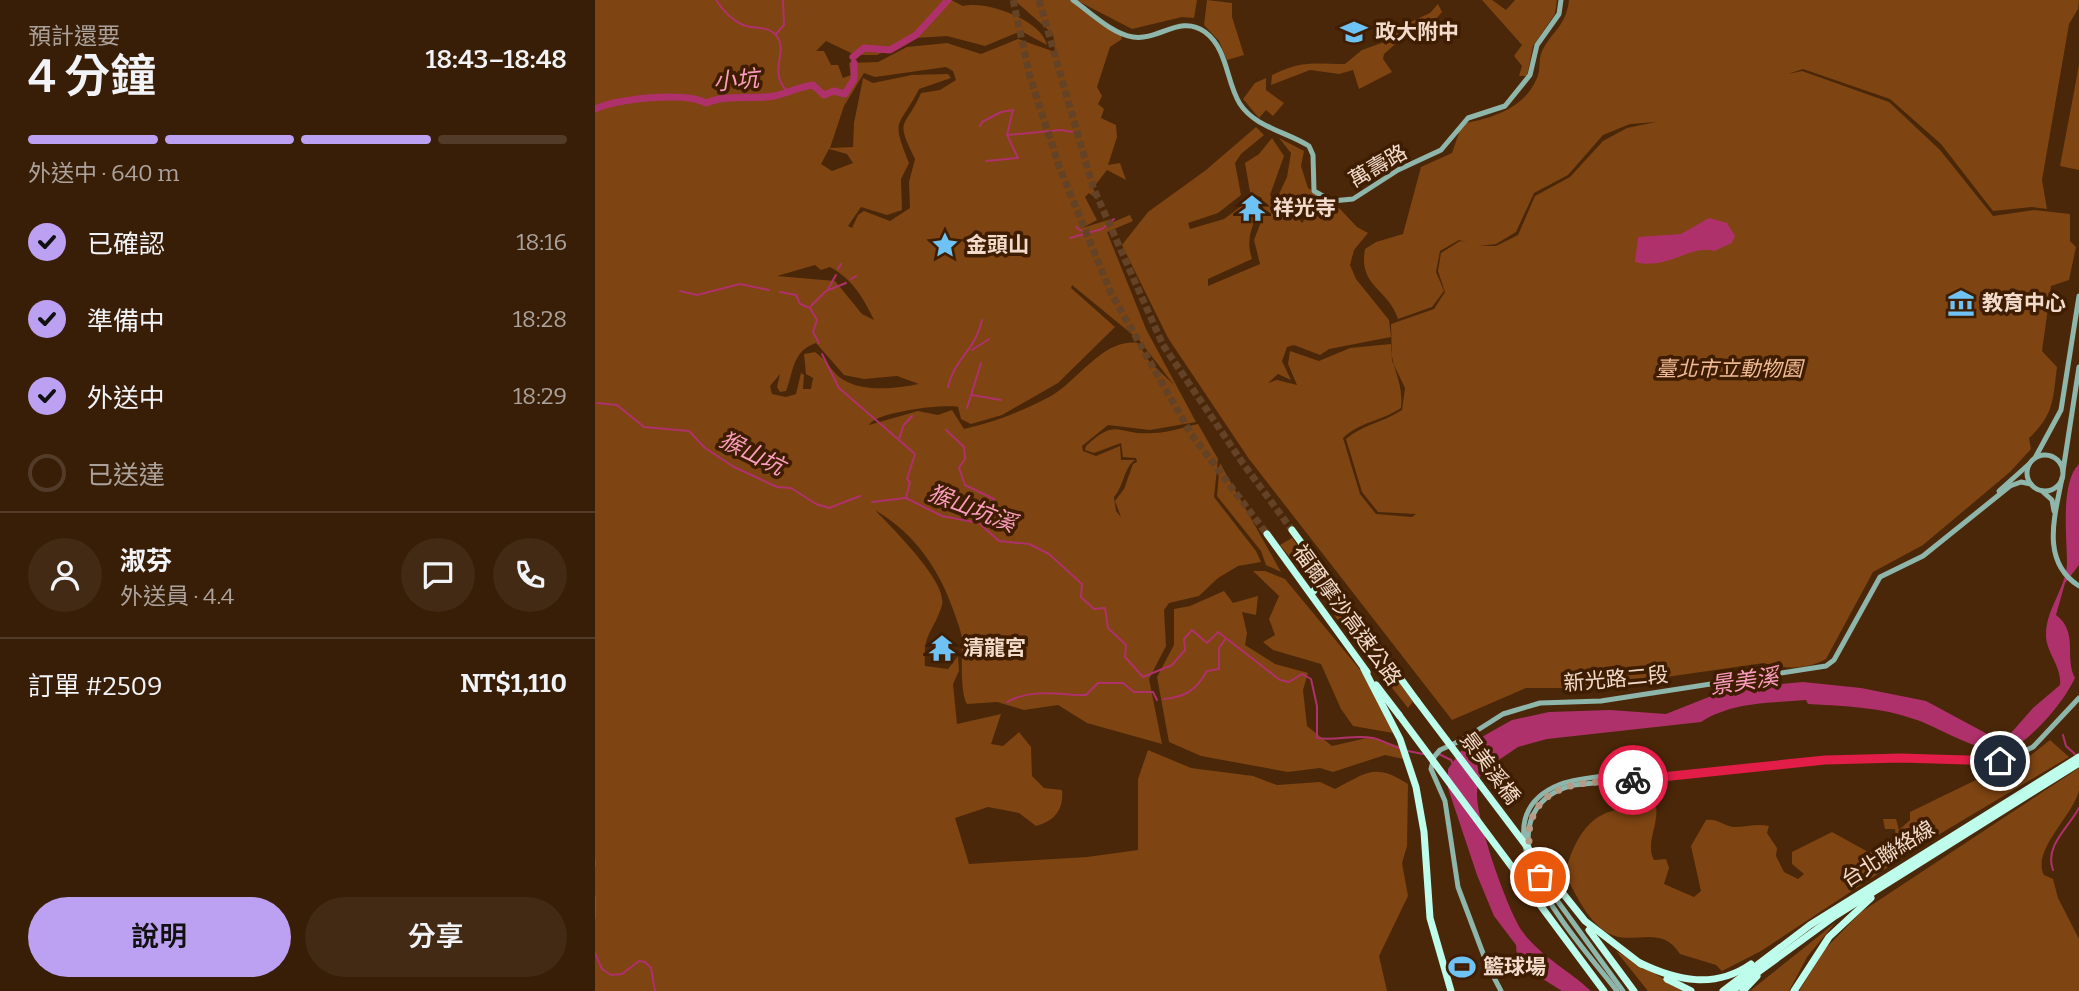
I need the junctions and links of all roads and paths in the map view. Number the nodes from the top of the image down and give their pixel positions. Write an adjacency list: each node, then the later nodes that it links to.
1 (1073, 0): 2 (street, 萬壽路)
2 (1561, 0)
3 (2079, 296): 5 (street, 新光路二段)
4 (2079, 367): 6 (street)
5 (2034, 460): 6 (street); 7 (street); 9 (street, 新光路二段)
6 (2062, 476): 8 (street); 10 (street)
7 (2031, 484): 8 (street); 9 (street, 新光路二段)
8 (2042, 491): 10 (street)
9 (1987, 503): 30 (street, 新光路二段, bridge)
10 (2055, 518): 14 (street)
11 (1292, 530): 13 (highway, 福爾摩沙高速公路)
12 (1267, 534): 15 (highway, 福爾摩沙高速公路)
13 (1328, 580): 15 (highway); 18 (highway, 福爾摩沙高速公路)
14 (2079, 586)
15 (1311, 593): 16 (highway, 福爾摩沙高速公路)
16 (1364, 669): 19 (highway, 福爾摩沙高速公路); 29 (highway)
17 (2079, 698): 23 (street)
18 (1417, 701): 24 (highway, 景美溪橋, bridge)
19 (1399, 715): 31 (highway, 景美溪橋, bridge)
20 (2079, 757): 22 (highway, 台北聯絡線)
21 (2079, 763): 22 (highway, 台北聯絡線)
22 (2062, 771): 25 (highway, 台北聯絡線); 26 (highway, 台北聯絡線)
23 (1651, 776): 32 (street); 33 (street)
24 (1549, 876): 28 (highway); 34 (highway, 景美溪橋)
25 (1899, 876): 27 (highway, 台北聯絡線); 39 (highway)
26 (1810, 925): 28 (highway); 36 (highway, 台北聯絡線)
27 (1807, 936): 37 (highway, 台北聯絡線); 38 (highway)
28 (1640, 963): 35 (highway)
29 (1451, 991)
30 (1501, 991)
31 (1604, 991)
32 (1617, 991)
33 (1623, 991)
34 (1634, 991)
35 (1691, 991)
36 (1723, 991)
37 (1732, 991)
38 (1743, 991)
39 (1794, 991)

